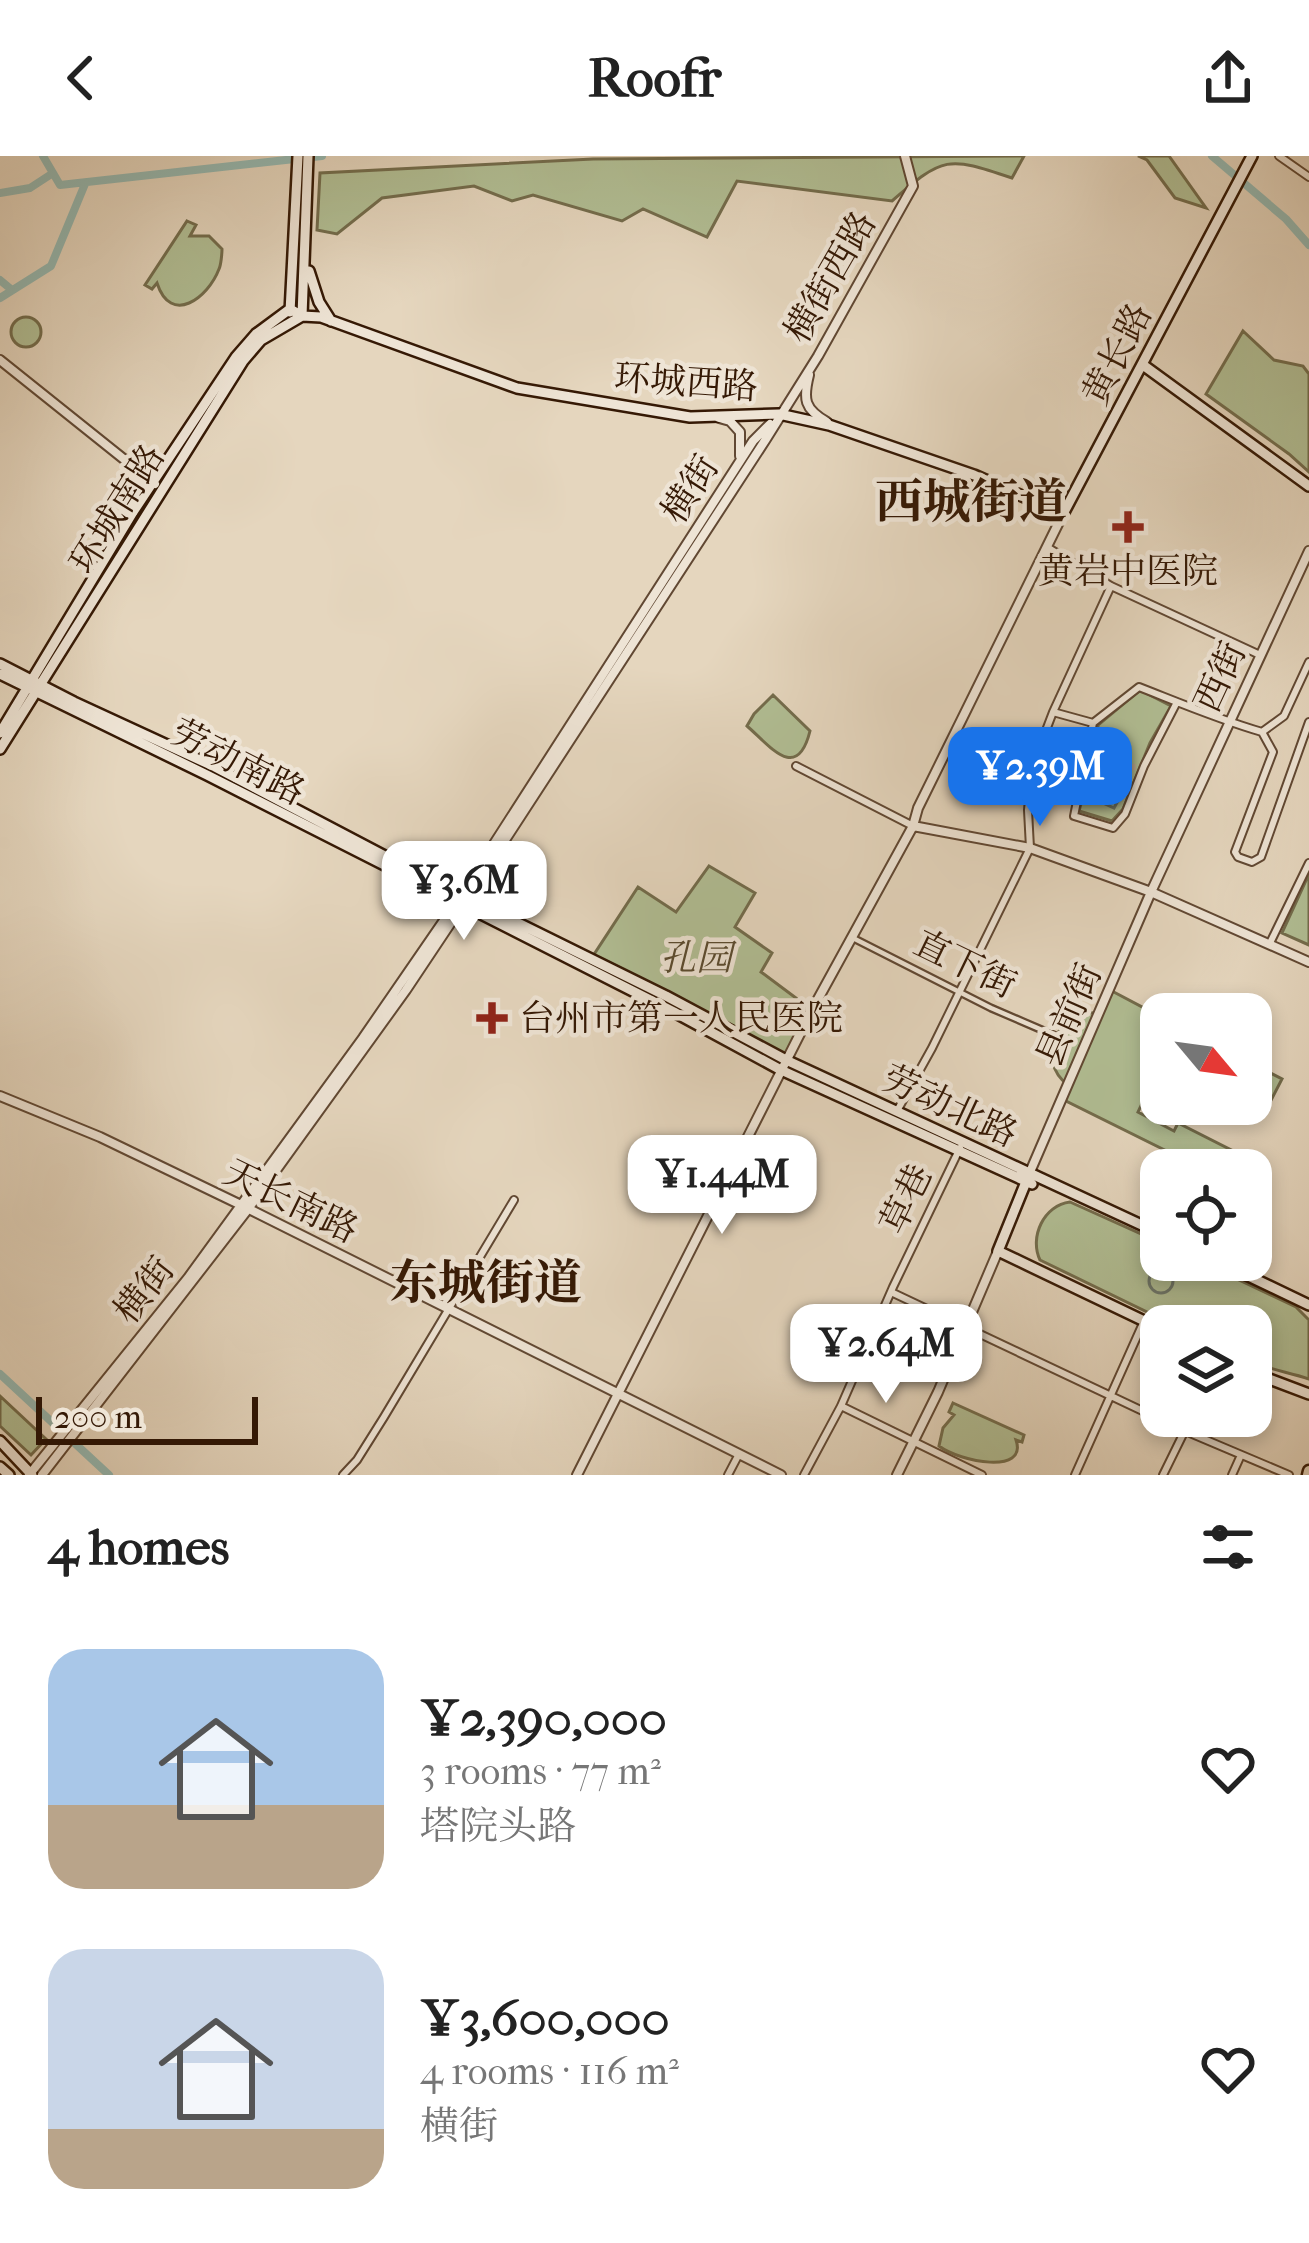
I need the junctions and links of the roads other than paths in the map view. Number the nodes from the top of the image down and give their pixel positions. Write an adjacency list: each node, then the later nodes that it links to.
1 (298, 156): 7 (main road)
2 (308, 156): 7 (main road)
3 (1252, 156): 15 (main road, 黄长路)
4 (1279, 156): 6 (street)
5 (906, 159): 14 (street, 横街西路)
6 (1309, 177)
7 (302, 200): 8 (main road); 9 (main road)
8 (305, 242): 10 (main road); 11 (main road)
9 (290, 309): 10 (main road); 12 (main road); 20 (main road)
10 (302, 316): 11 (main road, 环城西路); 12 (main road, 环城南路)
11 (331, 321): 17 (main road, 环城西路)
12 (290, 323): 20 (main road, 环城南路)
13 (0, 360): 20 (street)
14 (814, 362): 16 (street, 横街西路); 18 (street)
15 (1143, 365): 21 (main road); 22 (main road, 黄长路)
16 (779, 414): 17 (main road, 环城西路); 18 (main road, 环城西路); 19 (street, 横街); 29 (street, 横街)
17 (712, 416): 19 (street)
18 (838, 428): 22 (main road, 环城西路)
19 (730, 477): 29 (street, 横街)
20 (156, 485): 31 (main road, 环城南路)
21 (1309, 486)
22 (1063, 514): 23 (street)
23 (1047, 547): 25 (street); 43 (street)
24 (1309, 550): 26 (street, 西街)
25 (1111, 586): 26 (street); 33 (street)
26 (1260, 655): 34 (street, 西街)
27 (1309, 662): 37 (street)
28 (0, 664): 31 (main road, 劳动南路)
29 (612, 666): 47 (street, 横街)
30 (0, 674): 31 (main road, 劳动南路)
31 (34, 687): 38 (main road); 39 (main road, 环城南路); 47 (main road, 劳动南路)
32 (1178, 702): 34 (street); 36 (street); 36 (street)
33 (1053, 712): 36 (street); 42 (street)
34 (1229, 722): 37 (street); 46 (street, 西街)
35 (1309, 722): 37 (street)
36 (1093, 723)
37 (1262, 732)
38 (0, 733)
39 (0, 749)
40 (1022, 763): 42 (street)
41 (796, 766): 43 (street)
42 (1032, 767): 44 (street)
43 (913, 826): 44 (street); 48 (street)
44 (1030, 848): 46 (street); 51 (street)
45 (1309, 863): 49 (street)
46 (1151, 892): 49 (street); 57 (street, 县前街)
47 (462, 900): 53 (main road, 劳动北路); 59 (street, 横街)
48 (851, 937): 51 (street, 直下街); 53 (street)
49 (1270, 943): 50 (street)
50 (1309, 962)
51 (959, 992): 52 (street, 直下街); 55 (street)
52 (1056, 1036)
53 (784, 1065): 55 (main road, 劳动北路); 56 (main road); 71 (street)
54 (0, 1096): 59 (street, 天长南路)
55 (897, 1111): 56 (main road, 劳动北路)
56 (961, 1146): 57 (main road, 劳动北路); 63 (street, 草巷)
57 (1031, 1178): 60 (main road, 劳动北路); 61 (main road, 县前街)
58 (514, 1201): 65 (street)
59 (244, 1207): 65 (street, 天长南路); 82 (street, 横街)
60 (1140, 1225)
61 (998, 1255): 66 (main road); 67 (street, 县前街)
62 (1259, 1281): 64 (main road)
63 (892, 1292): 67 (street); 73 (street, 草巷)
64 (1309, 1305)
65 (449, 1310): 71 (street, 天长南路); 84 (street)
66 (1140, 1319)
67 (966, 1328): 72 (street); 78 (street, 县前街)
68 (1140, 1330): 72 (street)
69 (1272, 1380): 70 (main road)
70 (1309, 1394)
71 (619, 1395): 79 (street, 天长南路); 85 (street)
72 (1111, 1396): 74 (street); 91 (street)
73 (841, 1406): 78 (street); 88 (street, 草巷)
74 (1140, 1410)
75 (1182, 1437): 92 (street)
76 (1199, 1437): 80 (street)
77 (0, 1441): 82 (main road)
78 (913, 1443): 89 (street, 县前街); 90 (street)
79 (739, 1454): 86 (street); 87 (street, 天长南路)
80 (1241, 1455): 93 (street); 94 (street)
81 (0, 1467): 83 (main road)
82 (33, 1474)
83 (9, 1475)
84 (344, 1475)
85 (577, 1475)
86 (728, 1475)
87 (781, 1475)
88 (804, 1475)
89 (897, 1475)
90 (982, 1475)
91 (1075, 1475)
92 (1163, 1475)
93 (1232, 1475)
94 (1289, 1475)

